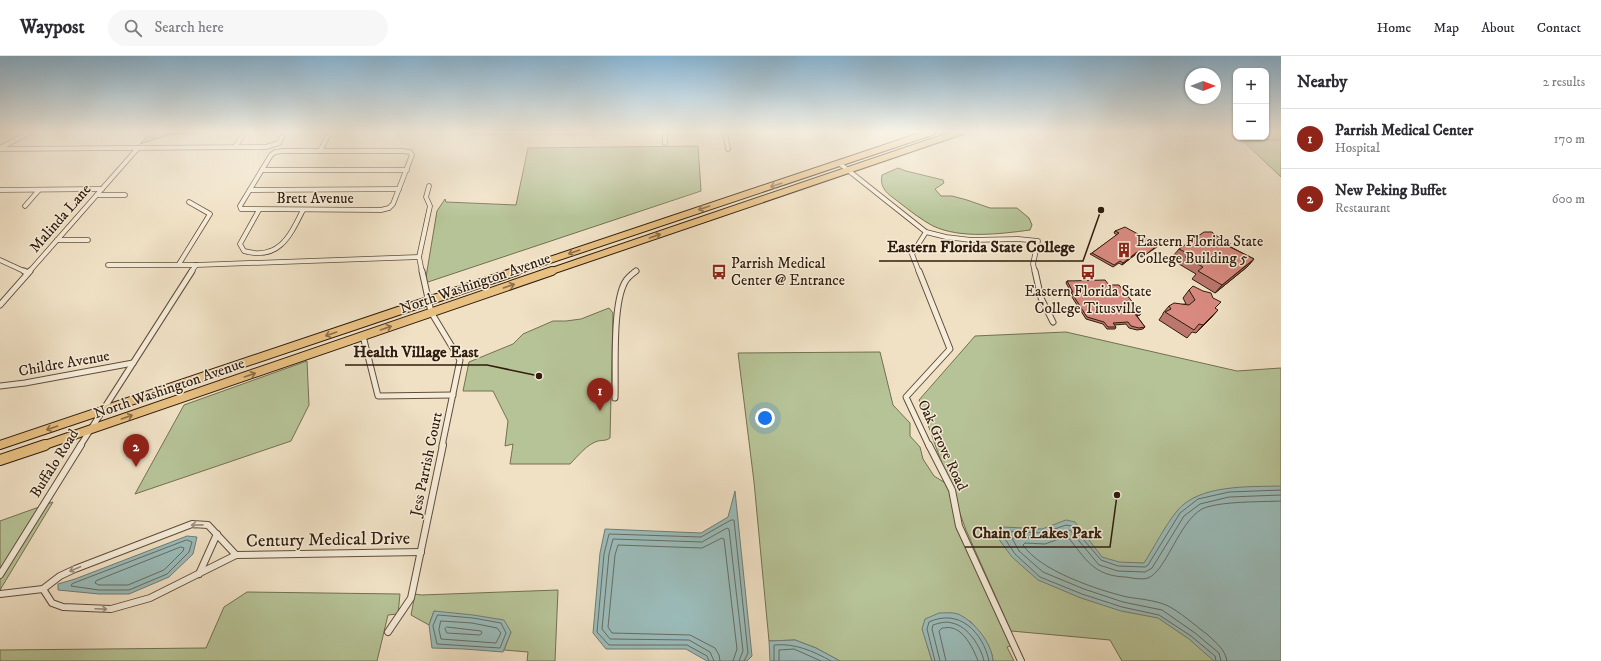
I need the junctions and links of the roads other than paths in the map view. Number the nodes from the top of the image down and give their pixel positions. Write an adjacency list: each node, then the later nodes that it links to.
1 (127, 160): 11 (street, Malinda Lane)
2 (268, 160): 7 (street)
3 (410, 160): 8 (street)
4 (847, 160): 6 (main road, North Washington Avenue)
5 (877, 160): 9 (main road, North Washington Avenue)
6 (839, 163): 9 (street); 25 (main road, North Washington Avenue, one-way to 25)
7 (262, 170): 8 (street); 15 (street)
8 (407, 170): 12 (street)
9 (848, 170): 22 (street); 26 (main road, North Washington Avenue, one-way to 9)
10 (429, 186): 27 (street)
11 (102, 189): 14 (street); 16 (street, Malinda Lane)
12 (399, 189): 15 (street); 21 (street, Brett Avenue)
13 (0, 190): 14 (street)
14 (39, 190): 19 (street)
15 (250, 190): 20 (street, Brett Avenue)
16 (97, 195): 17 (street); 23 (street, Malinda Lane)
17 (125, 195)
18 (189, 202): 29 (street)
19 (25, 206)
20 (259, 210): 21 (street, Brett Avenue); 21 (street)
21 (303, 210)
22 (926, 232): 37 (street); 55 (street, Oak Grove Road)
23 (57, 240): 24 (street); 33 (street, Malinda Lane)
24 (88, 240)
25 (611, 240): 26 (main road); 34 (main road, North Washington Avenue, one-way to 34)
26 (618, 249): 36 (main road, North Washington Avenue, one-way to 26)
27 (419, 257): 31 (street); 34 (street, Jess Parrish Court)
28 (0, 260): 33 (street)
29 (179, 264): 30 (street); 31 (street)
30 (108, 265)
31 (196, 265): 39 (street, Buffalo Road)
32 (636, 270): 42 (street)
33 (28, 273): 35 (street, Malinda Lane)
34 (429, 301): 36 (street, Jess Parrish Court); 43 (main road, North Washington Avenue, one-way to 43)
35 (0, 305)
36 (432, 312): 38 (main road, North Washington Avenue, one-way to 36); 41 (street, Jess Parrish Court)
37 (1053, 322)
38 (363, 336): 41 (street); 44 (main road, North Washington Avenue, one-way to 38)
39 (133, 363): 40 (street, Childre Avenue); 43 (street, Buffalo Road)
40 (0, 386)
41 (453, 395): 48 (street, Jess Parrish Court)
42 (615, 398)
43 (102, 411): 44 (street, Buffalo Road); 45 (main road, North Washington Avenue, one-way to 45)
44 (90, 430): 46 (main road, North Washington Avenue); 51 (street, Buffalo Road)
45 (0, 445)
46 (0, 460)
47 (217, 534): 49 (street, Century Medical Drive); 50 (street); 52 (street, Century Medical Drive, one-way to 52)
48 (421, 552): 49 (street, Century Medical Drive); 54 (street, Jess Parrish Court)
49 (236, 555): 50 (street, Century Medical Drive)
50 (199, 574): 52 (street, Century Medical Drive, one-way to 50)
51 (0, 575)
52 (43, 588): 53 (street, Century Medical Drive)
53 (0, 594)
54 (388, 632)
55 (1020, 661)

